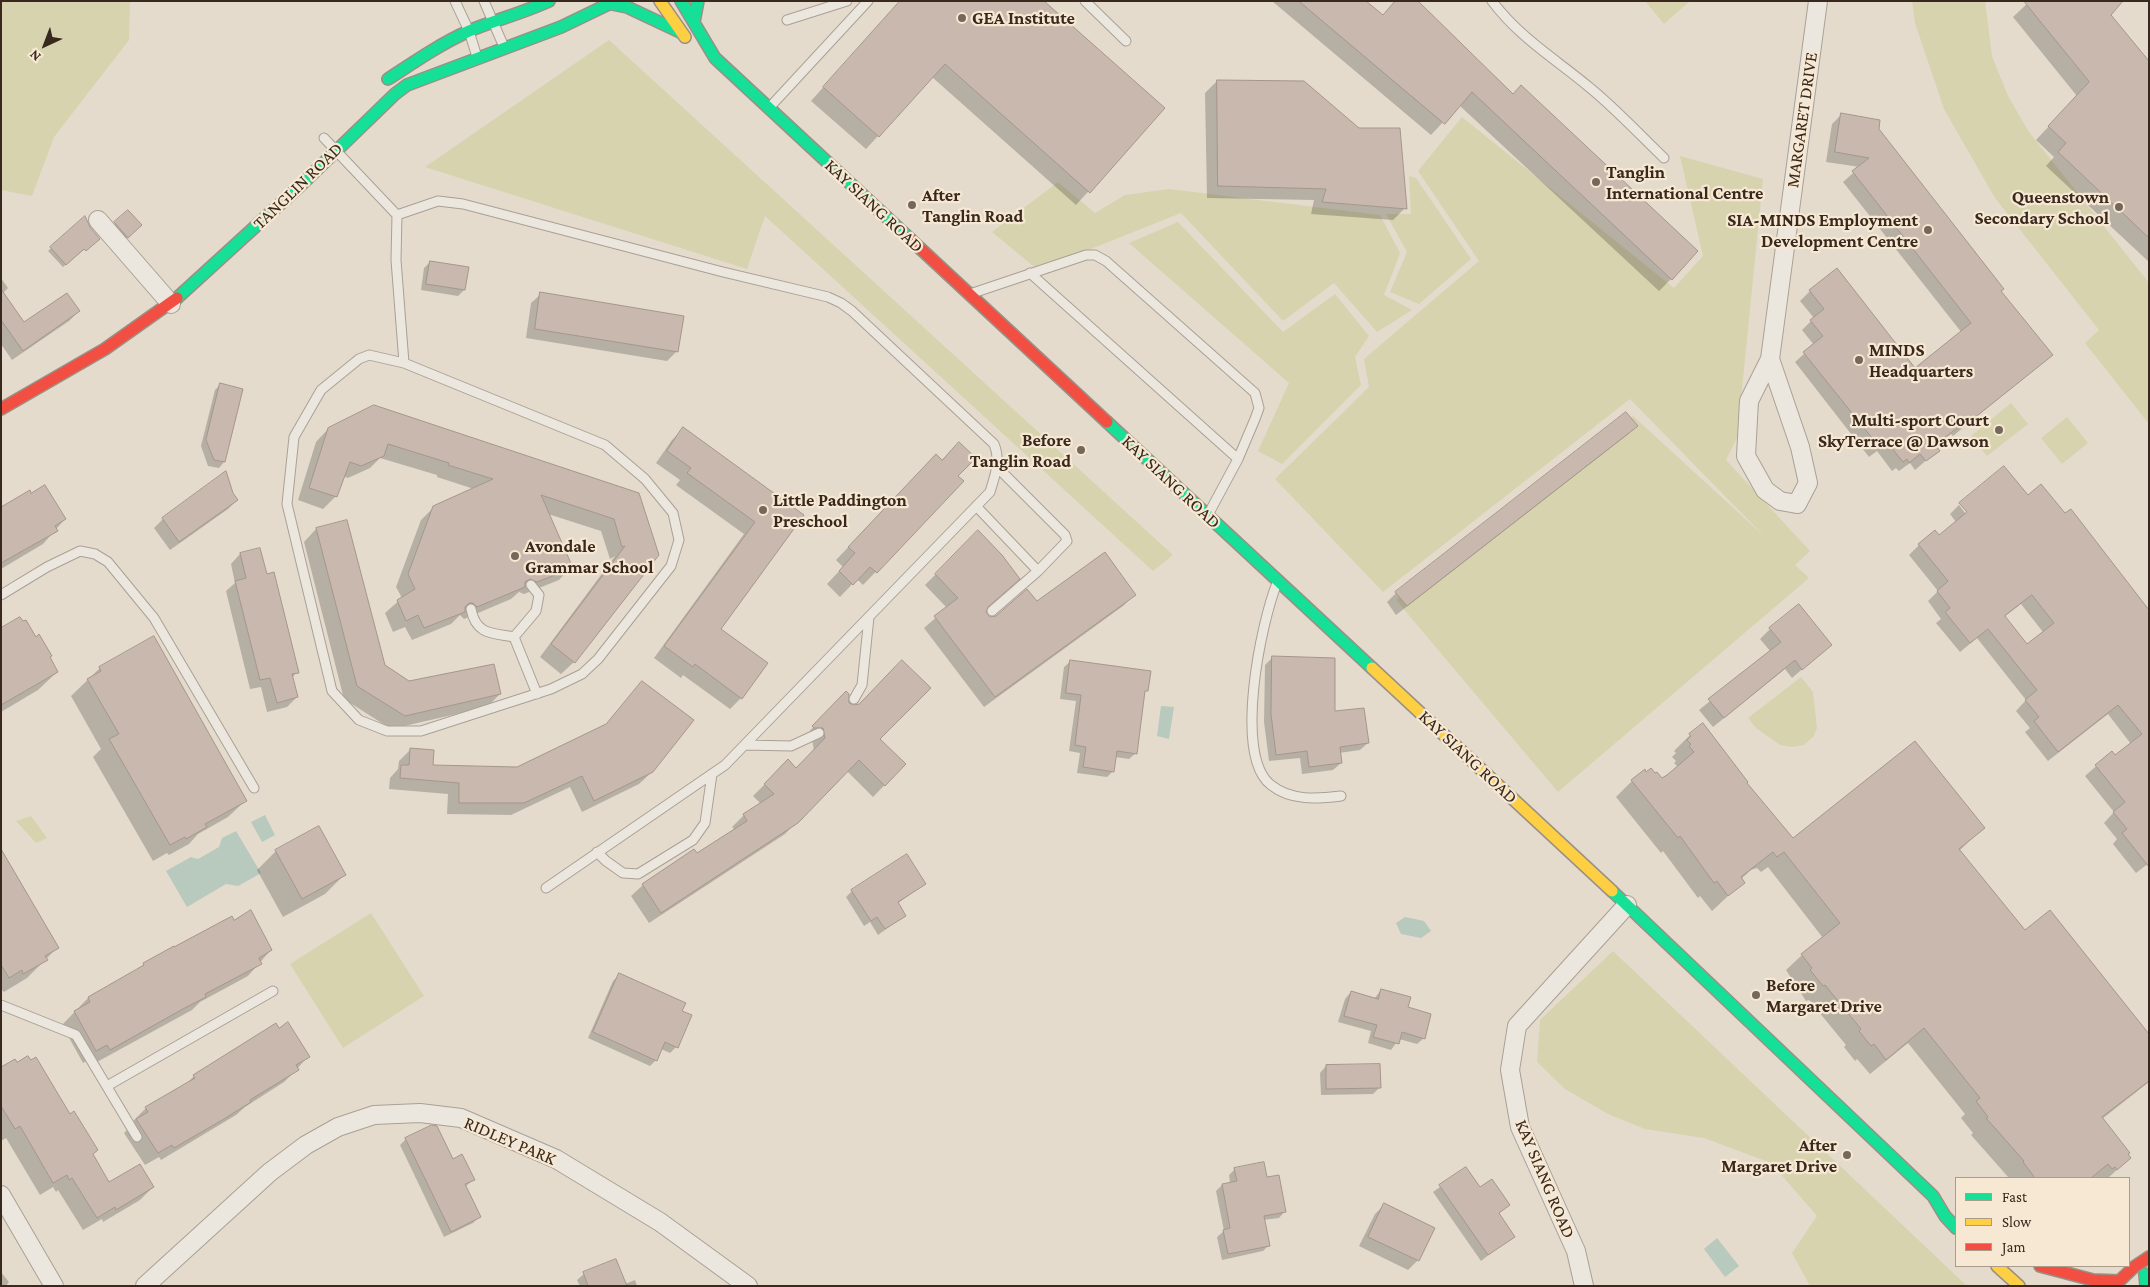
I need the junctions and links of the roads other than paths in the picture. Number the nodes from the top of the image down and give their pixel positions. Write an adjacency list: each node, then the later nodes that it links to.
1 (454, 1): 16 (lane)
2 (484, 1): 15 (lane)
3 (549, 1): 15 (street)
4 (660, 1): 17 (street, KAY SIANG ROAD)
5 (681, 1): 14 (street, KAY SIANG ROAD)
6 (698, 1): 14 (street)
7 (847, 1): 13 (lane)
8 (868, 1): 23 (lane)
9 (1085, 1): 18 (lane)
10 (1492, 1): 26 (lane)
11 (1818, 1): 33 (street, MARGARET DRIVE)
12 (614, 2): 17 (street); 19 (street, TANGLIN ROAD)
13 (787, 20)
14 (694, 22): 21 (street, KAY SIANG ROAD)
15 (494, 24): 16 (street); 19 (lane)
16 (469, 32): 20 (lane); 22 (street)
17 (680, 32): 21 (street, KAY SIANG ROAD)
18 (1126, 41)
19 (504, 48): 20 (street, TANGLIN ROAD)
20 (477, 58): 25 (street, TANGLIN ROAD)
21 (715, 58): 23 (street, KAY SIANG ROAD)
22 (381, 86)
23 (769, 108): 30 (street, KAY SIANG ROAD)
24 (324, 138): 25 (lane)
25 (335, 150): 27 (lane); 31 (street, TANGLIN ROAD)
26 (1664, 158)
27 (397, 216): 34 (lane); 38 (lane)
28 (98, 220): 31 (street)
29 (1030, 273): 30 (lane); 37 (lane); 37 (lane)
30 (969, 294): 40 (street, KAY SIANG ROAD)
31 (164, 296): 36 (street, TANGLIN ROAD)
32 (141, 309): 35 (street)
33 (1770, 358): 33 (street, MARGARET DRIVE)
34 (404, 364): 49 (lane); 49 (lane)
35 (27, 380)
36 (1, 408)
37 (1238, 459): 40 (lane)
38 (998, 467): 39 (lane); 41 (lane)
39 (976, 506): 41 (lane); 47 (lane)
40 (1207, 515): 42 (street, KAY SIANG ROAD)
41 (1038, 571): 46 (lane)
42 (1278, 580): 55 (lane); 58 (street, KAY SIANG ROAD)
43 (531, 585): 48 (lane)
44 (1, 595): 54 (lane)
45 (471, 610): 48 (lane)
46 (992, 611)
47 (869, 617): 50 (lane); 52 (lane)
48 (514, 637): 49 (lane)
49 (537, 694)
50 (854, 699)
51 (820, 733): 52 (lane)
52 (745, 745): 53 (lane)
53 (712, 774): 56 (lane); 56 (lane)
54 (254, 788)
55 (1341, 796)
56 (598, 852): 57 (lane)
57 (546, 888)
58 (1627, 906): 64 (street, KAY SIANG ROAD); 75 (street, KAY SIANG ROAD)
59 (273, 991): 61 (lane)
60 (1, 1005): 61 (lane)
61 (107, 1086): 62 (lane)
62 (137, 1137)
63 (1, 1195): 72 (street)
64 (1933, 1196): 65 (street, KAY SIANG ROAD); 66 (street, KAY SIANG ROAD)
65 (1955, 1207)
66 (1955, 1227)
67 (2149, 1257): 71 (street)
68 (1998, 1267): 76 (street)
69 (2044, 1267): 71 (street)
70 (2146, 1276): 77 (street)
71 (2117, 1283)
72 (54, 1286)
73 (145, 1286): 74 (street, RIDLEY PARK)
74 (748, 1286)
75 (1584, 1286)
76 (2019, 1286)
77 (2132, 1286)

